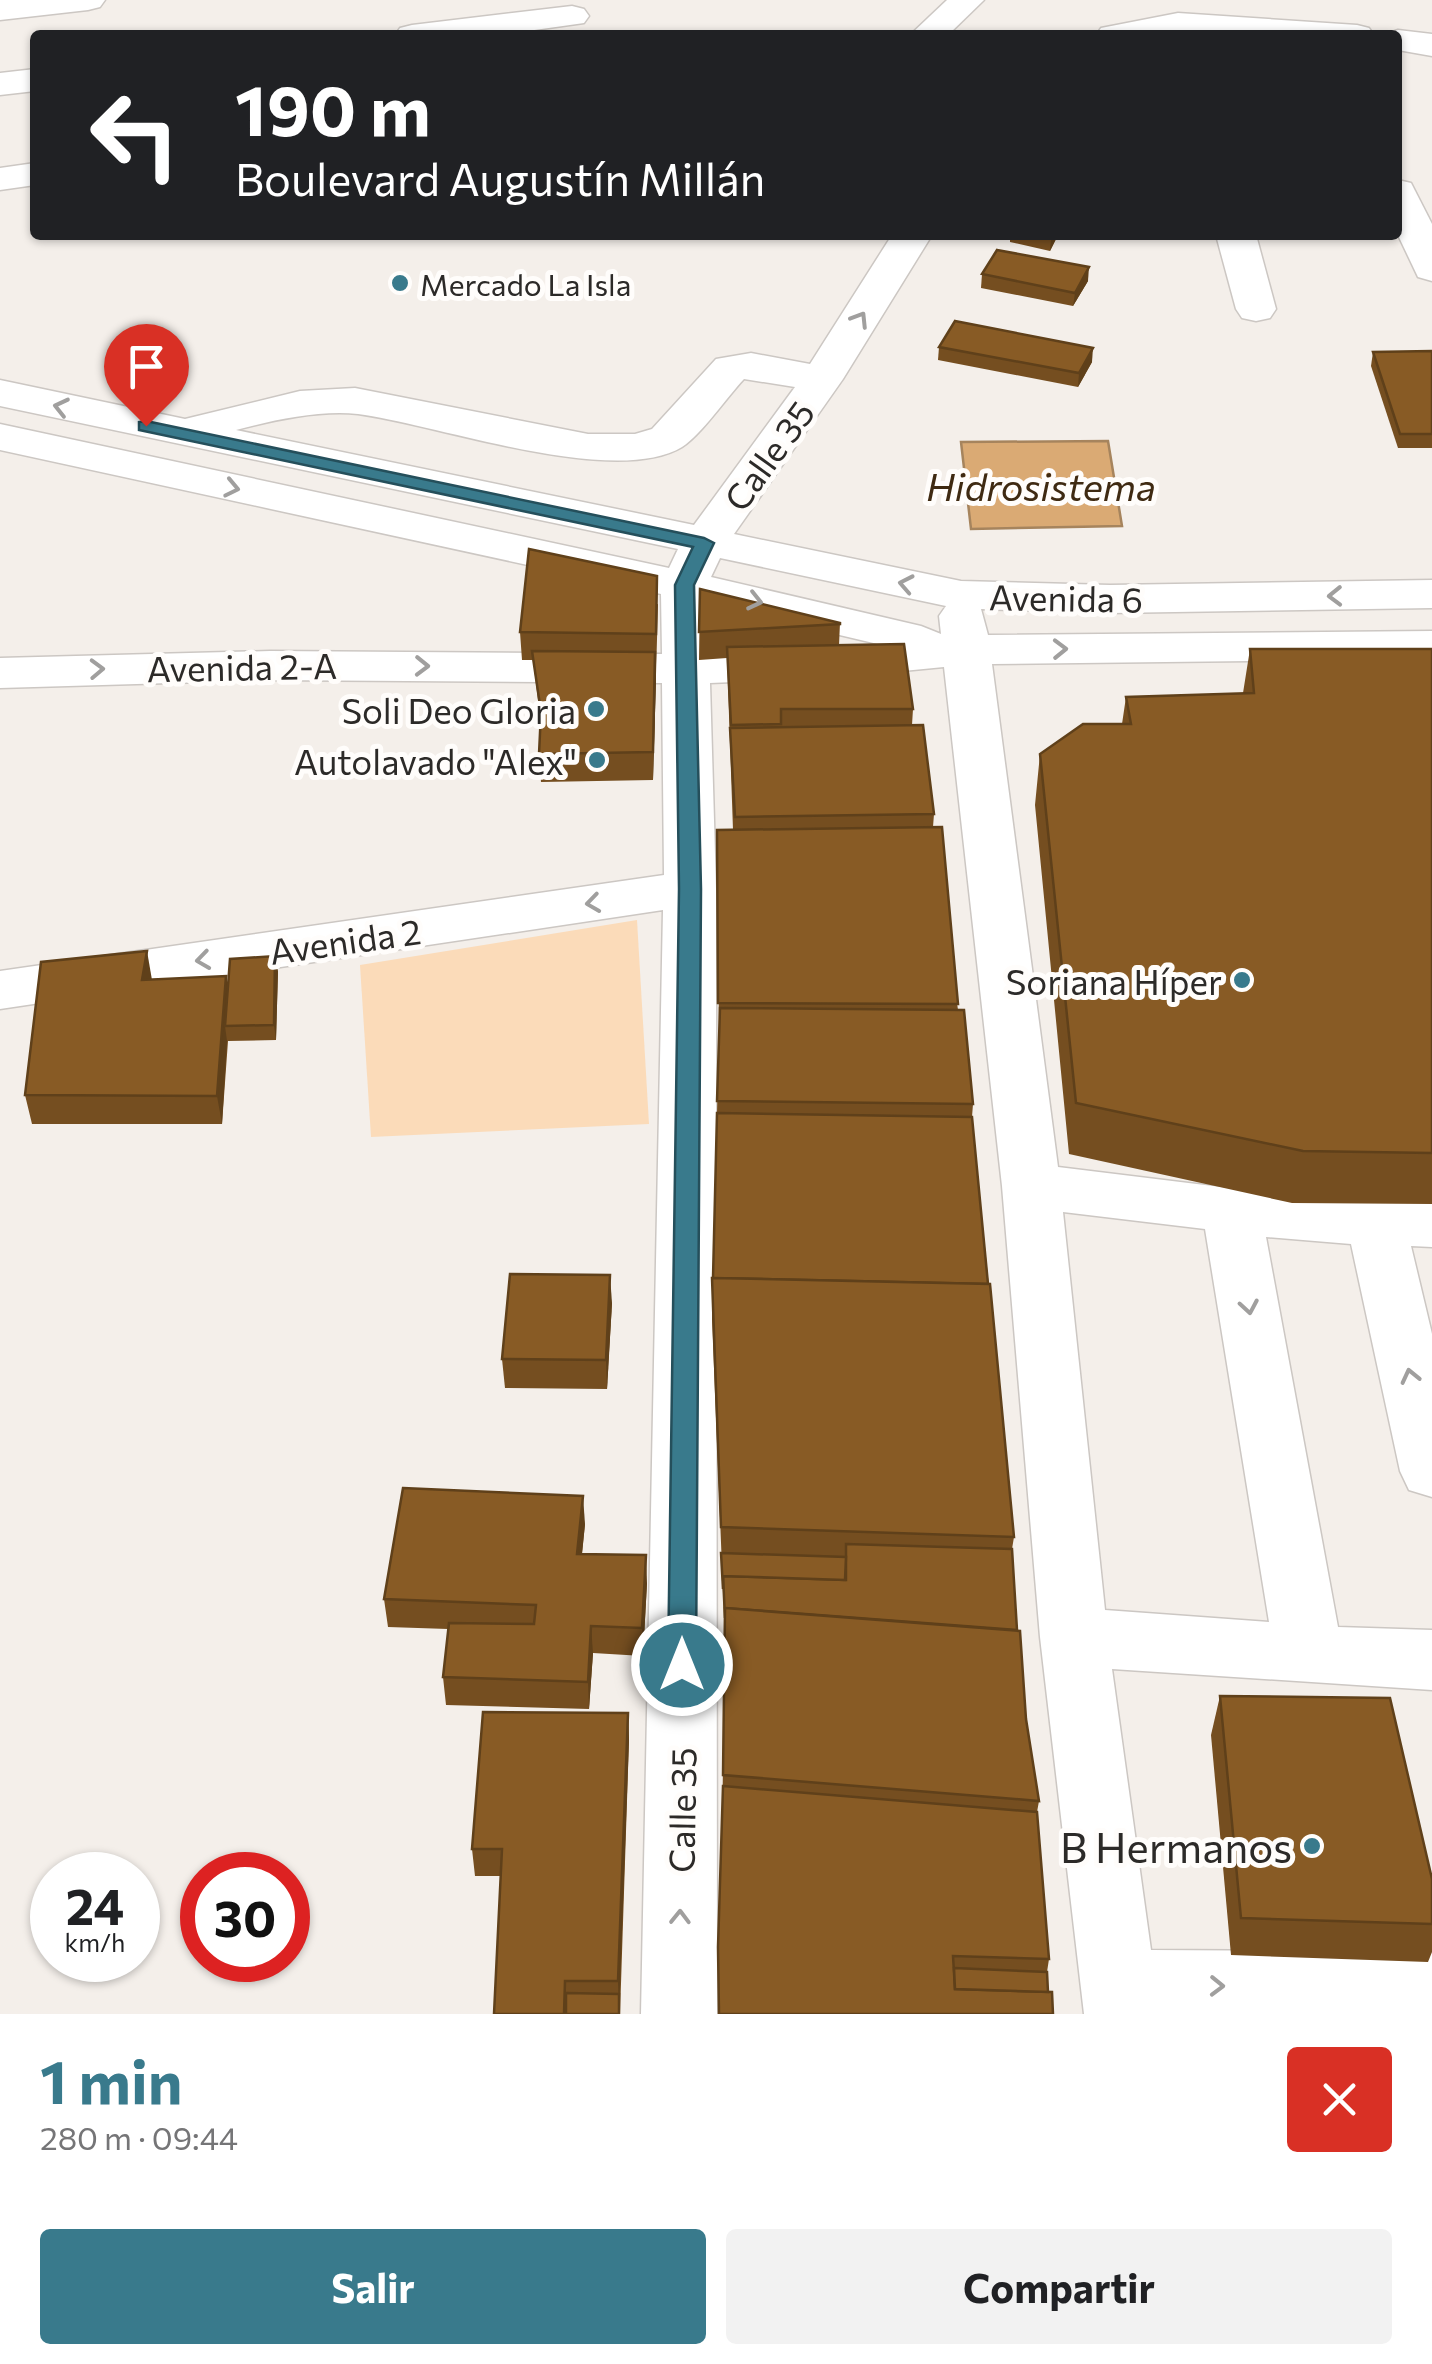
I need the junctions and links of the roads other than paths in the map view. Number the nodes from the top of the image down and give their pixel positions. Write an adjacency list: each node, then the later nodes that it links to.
1 (88, 0): 3 (street)
2 (967, 0): 6 (street)
3 (0, 10)
4 (573, 17): 5 (street)
5 (457, 30)
6 (934, 30)
7 (1139, 30): 8 (street)
8 (1246, 30)
9 (1402, 41): 10 (street)
10 (1432, 45)
11 (30, 81): 12 (street)
12 (0, 84)
13 (30, 175): 14 (street)
14 (0, 178)
15 (1402, 200): 18 (street)
16 (909, 240): 20 (street, Calle 35, one-way to 16)
17 (1237, 240): 19 (street)
18 (1432, 269)
19 (1256, 309)
20 (822, 379): 22 (street); 27 (street, Calle 35)
21 (0, 393): 22 (street, one-way to 21)
22 (182, 434): 27 (street)
23 (0, 437): 24 (street)
24 (65, 452): 25 (street); 27 (street, one-way to 27)
25 (0, 461)
26 (1432, 562): 29 (street)
27 (694, 564): 30 (street, Avenida 6); 32 (street, Calle 35)
28 (1432, 594): 29 (street, Avenida 6)
29 (1386, 595): 30 (street, Avenida 6, one-way to 30)
30 (962, 623): 31 (street, Avenida 6, one-way to 31); 32 (street, Avenida 2-A); 36 (street)
31 (1432, 645)
32 (684, 670): 33 (street, Avenida 2-A, one-way to 32); 34 (street, Calle 35)
33 (0, 672)
34 (690, 889): 35 (street, Avenida 2, one-way to 35); 45 (street, Calle 35, one-way to 34)
35 (0, 990)
36 (1030, 1186): 37 (street); 40 (street)
37 (1232, 1211): 38 (street); 41 (street, one-way to 41)
38 (1404, 1224): 39 (street, one-way to 38)
39 (1432, 1472)
40 (1074, 1637): 41 (street); 44 (street)
41 (1309, 1655): 42 (street)
42 (1432, 1660)
43 (1432, 1988): 44 (street, one-way to 43)
44 (1121, 2000)
45 (678, 2014)

